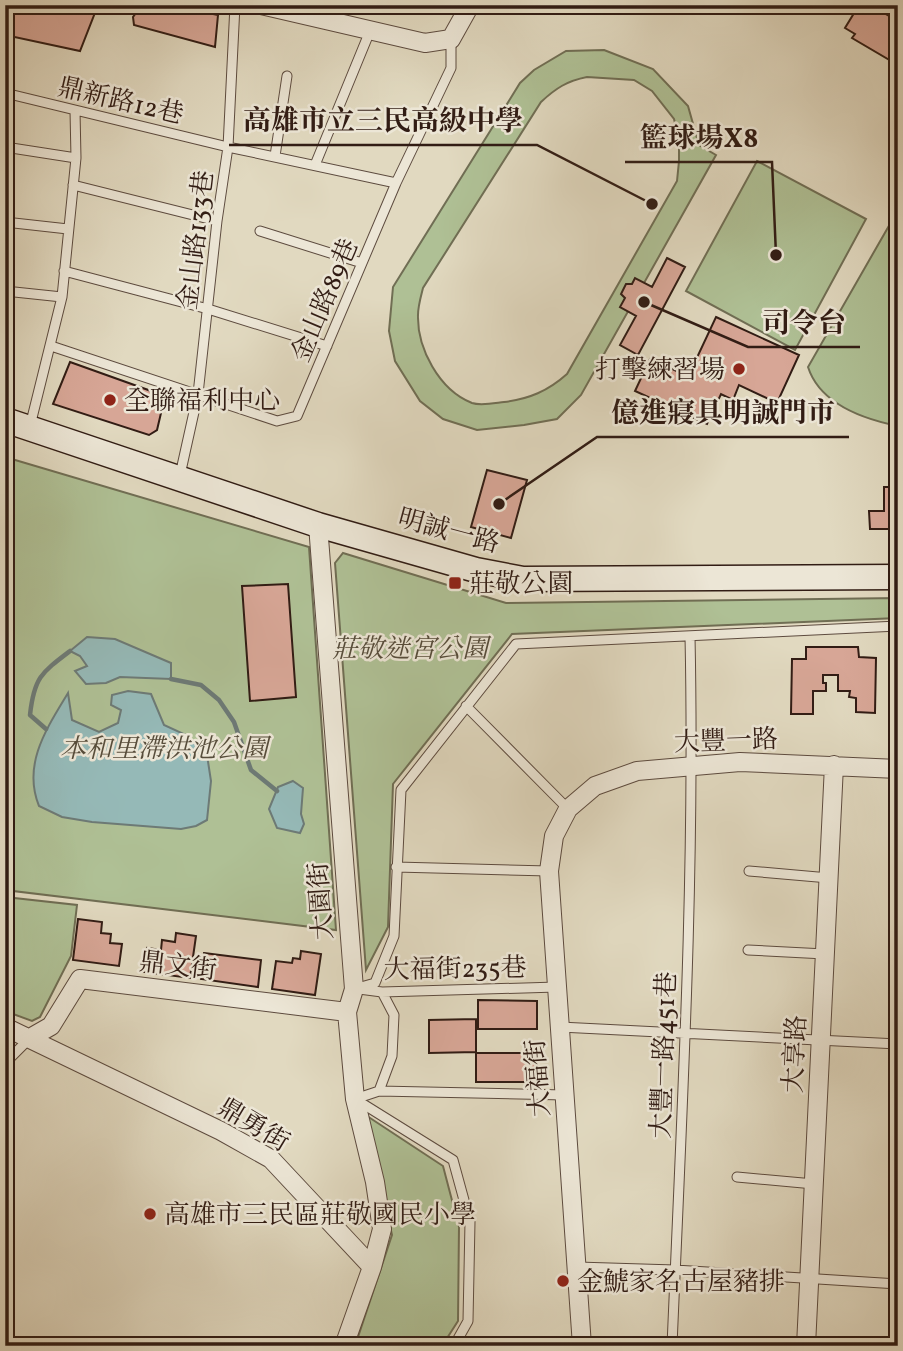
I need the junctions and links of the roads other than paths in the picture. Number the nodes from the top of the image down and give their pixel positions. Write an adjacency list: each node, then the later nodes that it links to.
1 (235, 5): 10 (lane, 金山路133巷)
2 (261, 5): 4 (street)
3 (470, 5): 5 (street)
4 (370, 31): 5 (street); 13 (lane)
5 (452, 39): 14 (lane, 金山路89巷)
6 (287, 76): 11 (lane)
7 (5, 93): 8 (lane, 鼎新路12巷)
8 (75, 111): 10 (lane, 鼎新路12巷); 12 (lane)
9 (5, 147): 12 (lane)
10 (228, 147): 11 (lane, 鼎新路12巷); 16 (lane, 金山路133巷)
11 (275, 156): 13 (lane, 鼎新路12巷)
12 (76, 158): 15 (lane)
13 (314, 165): 14 (lane, 鼎新路12巷)
14 (396, 183): 20 (lane, 金山路89巷)
15 (73, 185): 16 (lane); 18 (lane)
16 (216, 221): 24 (lane, 金山路133巷)
17 (5, 222): 18 (lane)
18 (68, 229): 21 (lane)
19 (260, 231): 20 (lane)
20 (362, 263): 26 (lane, 金山路89巷)
21 (64, 271): 23 (lane); 24 (lane)
22 (5, 291): 23 (lane)
23 (62, 297): 25 (lane)
24 (208, 309): 26 (lane); 27 (lane, 金山路133巷)
25 (51, 346): 27 (lane, 金山路89巷); 29 (lane)
26 (327, 346): 27 (lane, 金山路89巷)
27 (198, 394): 30 (lane, 金山路133巷)
28 (5, 420): 29 (street, 明誠一路)
29 (30, 428): 30 (street, 明誠一路)
30 (179, 478): 31 (street, 明誠一路)
31 (318, 525): 32 (street, 明誠一路); 47 (street, 大園街)
32 (898, 578)
33 (898, 626): 34 (lane)
34 (690, 636): 35 (lane); 37 (lane, 大豐一路451巷)
35 (466, 706): 39 (lane); 40 (lane)
36 (834, 765): 37 (street, 大豐一路); 38 (street, 大豐一路); 43 (street, 大享路)
37 (693, 766): 39 (street, 大豐一路); 52 (lane, 大豐一路451巷)
38 (898, 769)
39 (568, 809): 41 (street, 大福街)
40 (396, 867): 41 (lane); 47 (lane)
41 (549, 871): 46 (street, 大福街)
42 (749, 871): 43 (lane)
43 (829, 878): 45 (street, 大享路)
44 (748, 950): 45 (lane)
45 (825, 954): 54 (street, 大享路)
46 (557, 987): 48 (lane, 大福街235巷); 51 (street, 大福街)
47 (354, 989): 48 (lane, 大福街235巷); 49 (street, 大園街)
48 (382, 992): 57 (lane)
49 (347, 1013): 53 (street, 鼎文街); 59 (street, 大園街)
50 (5, 1027): 53 (street, 鼎勇街)
51 (560, 1027): 52 (lane); 58 (street, 大福街)
52 (686, 1032): 54 (lane); 64 (lane, 大豐一路451巷)
53 (30, 1038): 56 (lane); 62 (street, 鼎勇街)
54 (821, 1038): 55 (lane); 61 (street, 大享路)
55 (898, 1044)
56 (5, 1063)
57 (379, 1091): 58 (lane); 59 (lane)
58 (565, 1095): 63 (street, 大福街)
59 (355, 1099): 62 (street, 大園街); 68 (lane)
60 (737, 1177): 61 (lane)
61 (814, 1184): 65 (street, 大享路)
62 (372, 1267): 67 (street)
63 (577, 1267): 64 (lane); 69 (street, 大福街)
64 (675, 1269): 65 (lane); 70 (lane, 大豐一路451巷)
65 (809, 1279): 66 (lane); 71 (street, 大享路)
66 (898, 1284)
67 (344, 1346)
68 (454, 1346)
69 (582, 1346)
70 (672, 1346)
71 (806, 1346)

